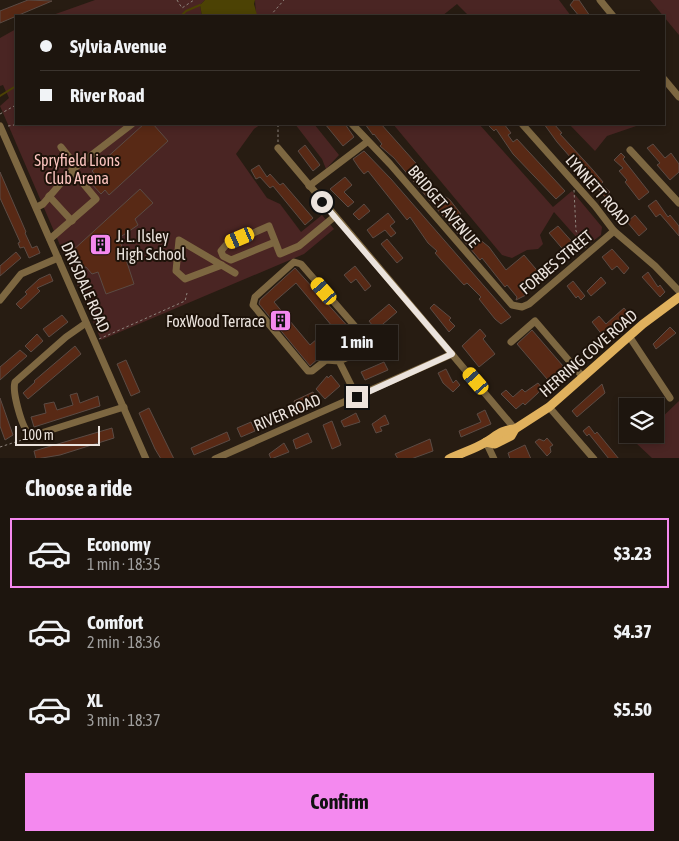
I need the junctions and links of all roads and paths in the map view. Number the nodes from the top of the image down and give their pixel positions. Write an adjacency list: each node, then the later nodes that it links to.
1 (177, 0): 2 (path)
2 (194, 0)
3 (284, 0): 5 (path)
4 (600, 0): 6 (street)
5 (271, 15)
6 (612, 15)
7 (665, 80): 8 (street)
8 (679, 96)
9 (15, 106): 10 (path)
10 (0, 114)
11 (15, 125): 16 (path)
12 (131, 125): 21 (street)
13 (278, 125): 19 (path)
14 (353, 125): 17 (street, BRIDGET AVENUE)
15 (523, 125): 23 (street, LYNNETT ROAD)
16 (0, 127): 26 (street, DRYSDALE ROAD)
17 (367, 142): 22 (street); 40 (street, BRIDGET AVENUE)
18 (61, 147): 21 (street)
19 (278, 148): 22 (street)
20 (630, 150): 25 (street)
21 (74, 168): 24 (street); 28 (street)
22 (309, 186): 27 (street)
23 (578, 187): 29 (street, LYNNETT ROAD); 32 (path)
24 (49, 196): 26 (street); 28 (street)
25 (679, 203)
26 (37, 207): 30 (street, DRYSDALE ROAD)
27 (334, 217): 31 (street); 45 (street)
28 (72, 221): 30 (street)
29 (614, 231): 32 (street, FORBES STREET); 36 (street, LYNNETT ROAD)
30 (50, 240): 33 (street, DRYSDALE ROAD)
31 (275, 242): 31 (street)
32 (590, 252): 40 (street, FORBES STREET)
33 (58, 258): 39 (street); 41 (street, DRYSDALE ROAD)
34 (222, 265): 34 (street); 35 (street)
35 (235, 273)
36 (679, 291)
37 (187, 293): 43 (path)
38 (679, 297): 42 (main road, HERRING COVE ROAD)
39 (0, 300)
40 (514, 306)
41 (86, 323): 43 (street, DRYSDALE ROAD); 53 (street)
42 (629, 336): 47 (main road, HERRING COVE ROAD); 49 (street)
43 (94, 341): 50 (street, DRYSDALE ROAD)
44 (511, 342): 47 (street)
45 (452, 354): 48 (street, RIVER ROAD); 52 (street)
46 (339, 361): 46 (street); 48 (street)
47 (582, 377): 51 (main road, HERRING COVE ROAD)
48 (357, 397): 57 (street, RIVER ROAD)
49 (670, 398)
50 (124, 406): 53 (street); 56 (street, DRYSDALE ROAD)
51 (548, 407): 52 (main road, HERRING COVE ROAD); 60 (street)
52 (515, 429): 54 (main road, HERRING COVE ROAD)
53 (27, 434): 55 (path)
54 (486, 442): 58 (main road, HERRING COVE ROAD); 59 (street)
55 (0, 447)
56 (146, 458)
57 (215, 458)
58 (449, 458)
59 (494, 458)
60 (594, 458)

